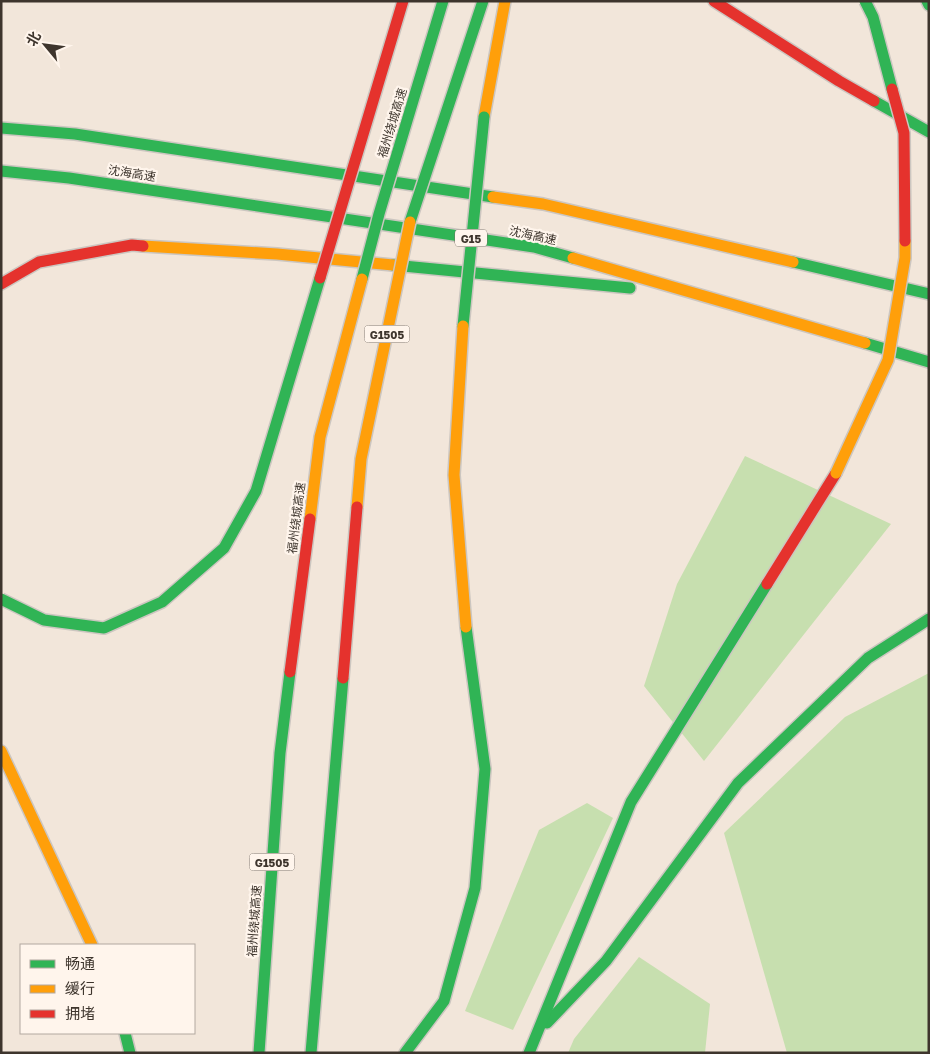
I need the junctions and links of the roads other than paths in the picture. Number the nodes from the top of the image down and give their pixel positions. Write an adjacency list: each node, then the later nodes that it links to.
1 (403, 1): 16 (highway, bridge)
2 (443, 1): 23 (highway, 福州绕城高速 / G1505, bridge)
3 (483, 1): 24 (highway, G1505, bridge)
4 (505, 1): 25 (highway, bridge)
5 (714, 1): 10 (highway)
6 (864, 1): 20 (highway, bridge)
7 (927, 1): 8 (highway)
8 (929, 5)
9 (1, 128): 14 (highway)
10 (929, 132)
11 (1, 171): 13 (highway, 沈海高速 / G15)
12 (1, 284): 13 (highway)
13 (696, 294): 15 (highway, 沈海高速 / G15)
14 (929, 294)
15 (929, 362)
16 (1, 599)
17 (929, 619): 20 (highway)
18 (1, 751): 19 (highway)
19 (92, 944)
20 (537, 1033): 26 (highway)
21 (124, 1034): 22 (highway)
22 (130, 1053)
23 (259, 1053)
24 (311, 1053)
25 (405, 1053)
26 (529, 1053)

